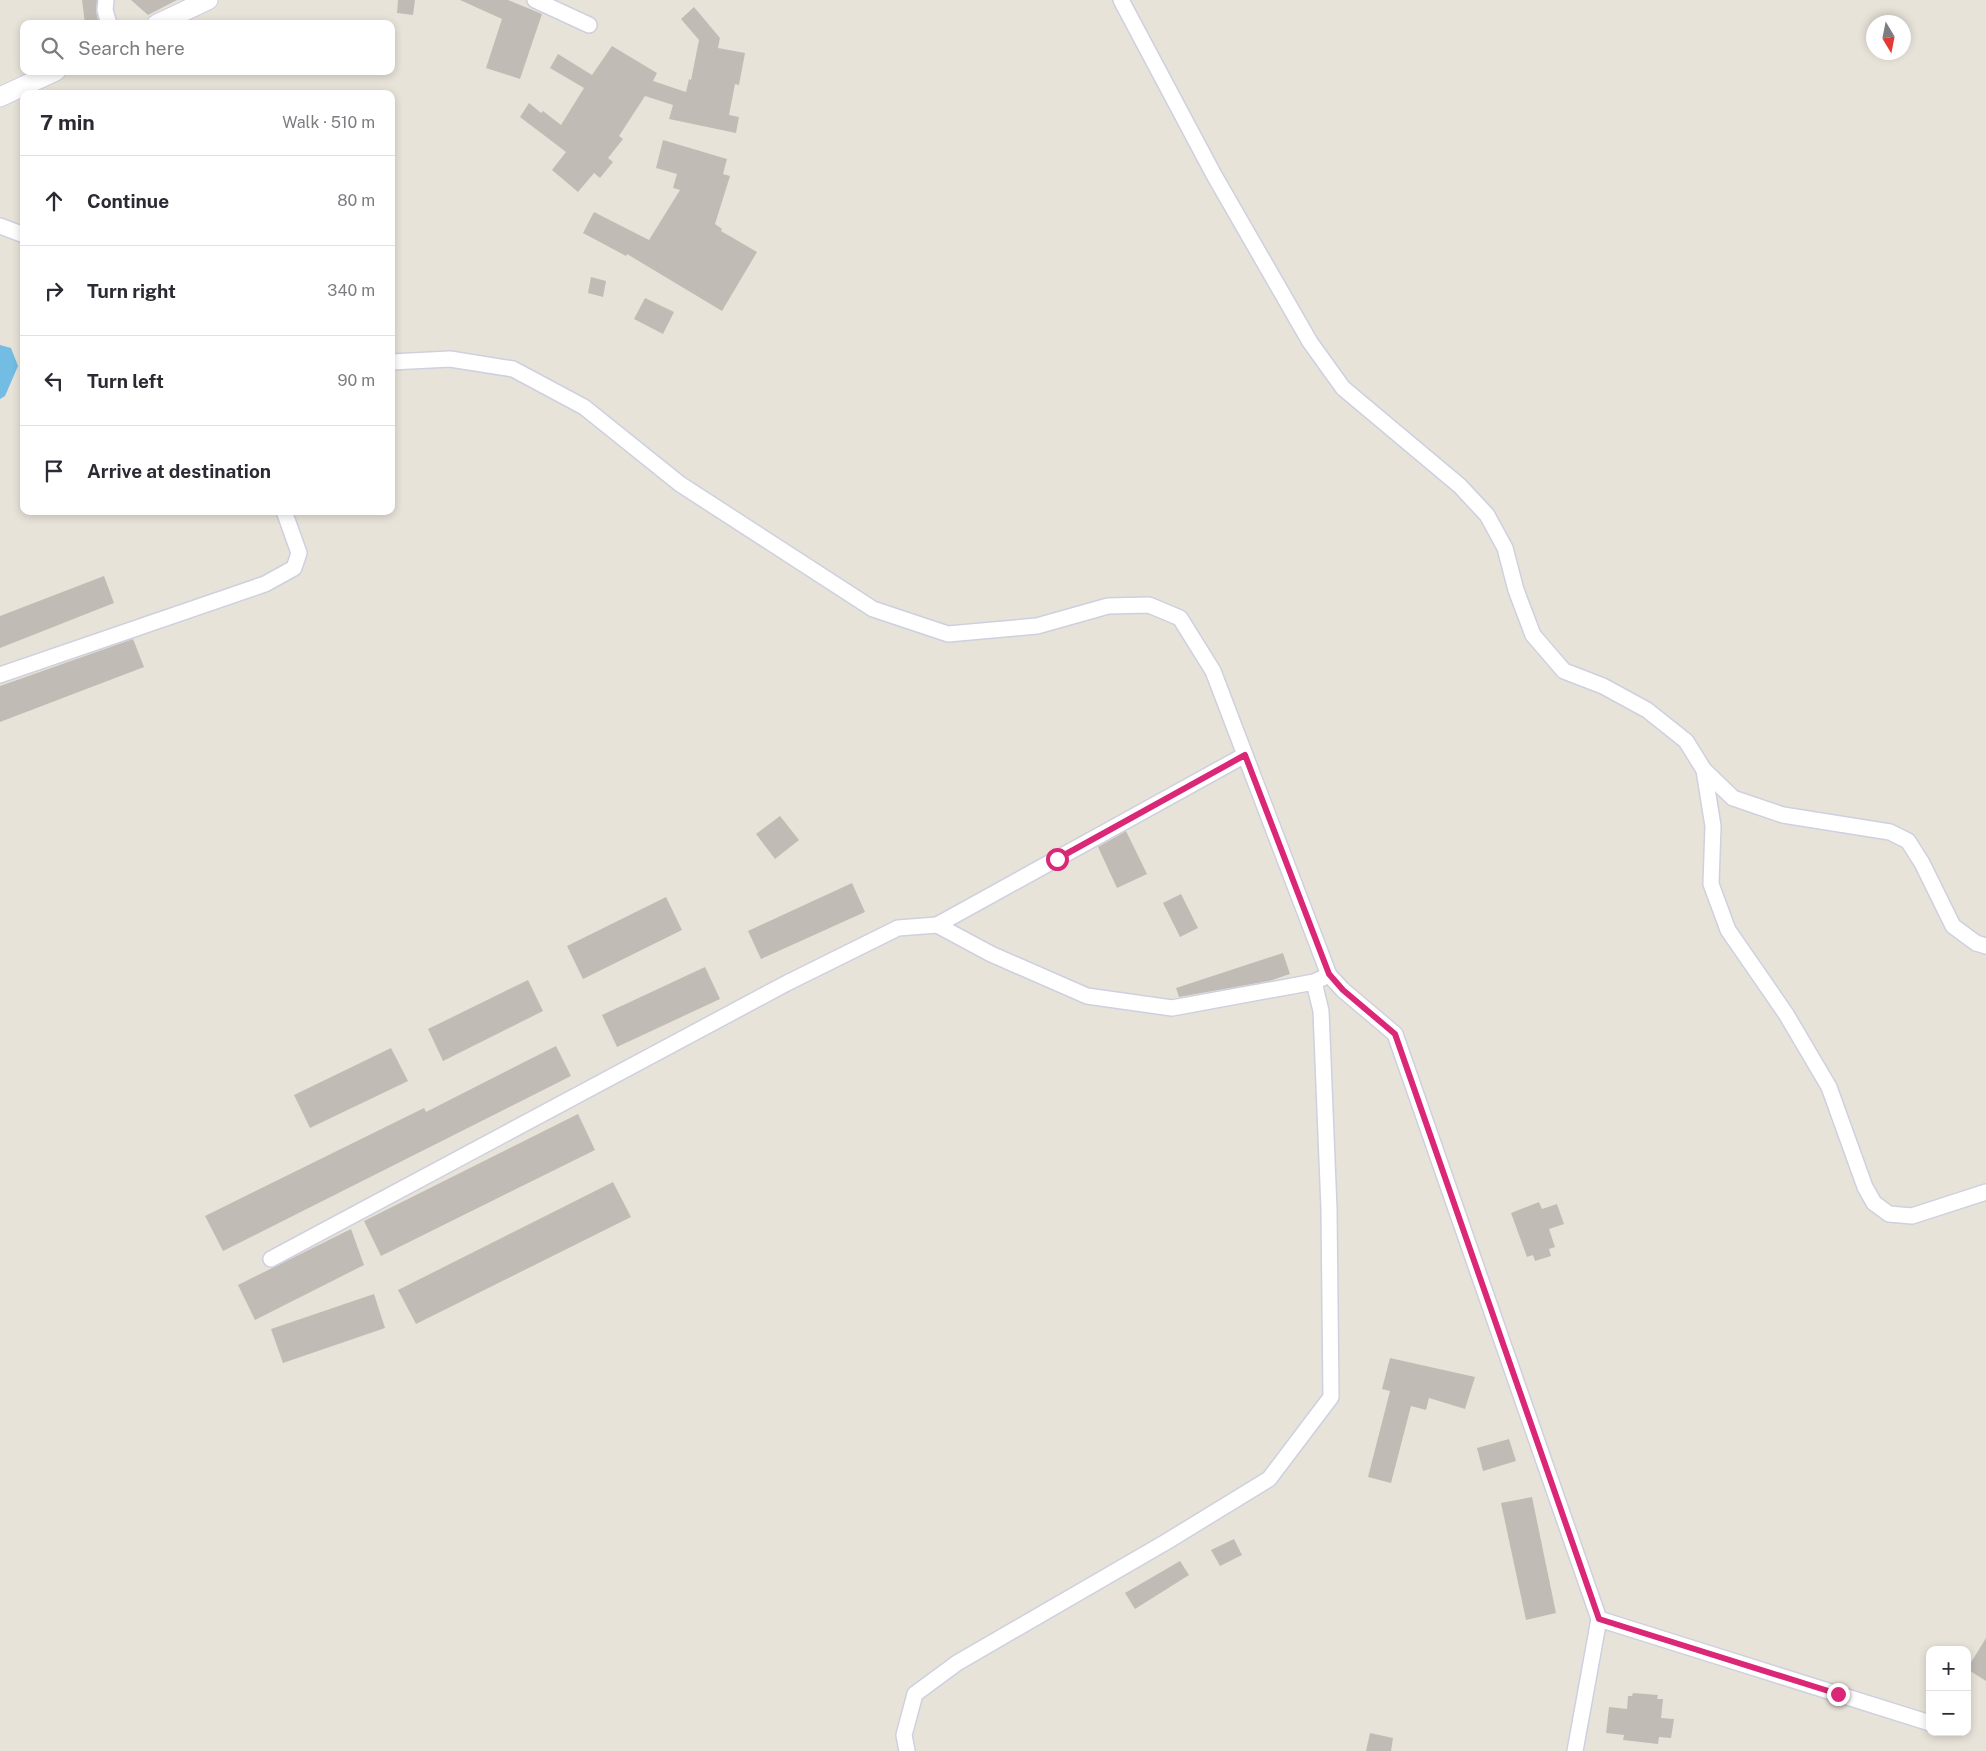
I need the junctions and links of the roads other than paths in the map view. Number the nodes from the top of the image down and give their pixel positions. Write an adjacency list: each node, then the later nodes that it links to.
1 (106, 0): 5 (street)
2 (208, 0): 6 (street)
3 (535, 0): 7 (street)
4 (1121, 0): 16 (street)
5 (109, 20)
6 (166, 20)
7 (589, 25)
8 (47, 75): 9 (street)
9 (0, 97)
10 (0, 226): 11 (street)
11 (20, 234)
12 (395, 362): 15 (street)
13 (285, 515): 14 (street)
14 (0, 675)
15 (1245, 755): 17 (street); 19 (street)
16 (1704, 770): 18 (street); 21 (street)
17 (937, 925): 20 (street); 22 (street)
18 (1986, 946)
19 (1329, 974): 20 (street); 23 (street)
20 (1314, 982): 25 (street)
21 (1986, 1192)
22 (270, 1259)
23 (1599, 1619): 24 (street); 26 (street)
24 (1926, 1722)
25 (907, 1751)
26 (1575, 1751)

